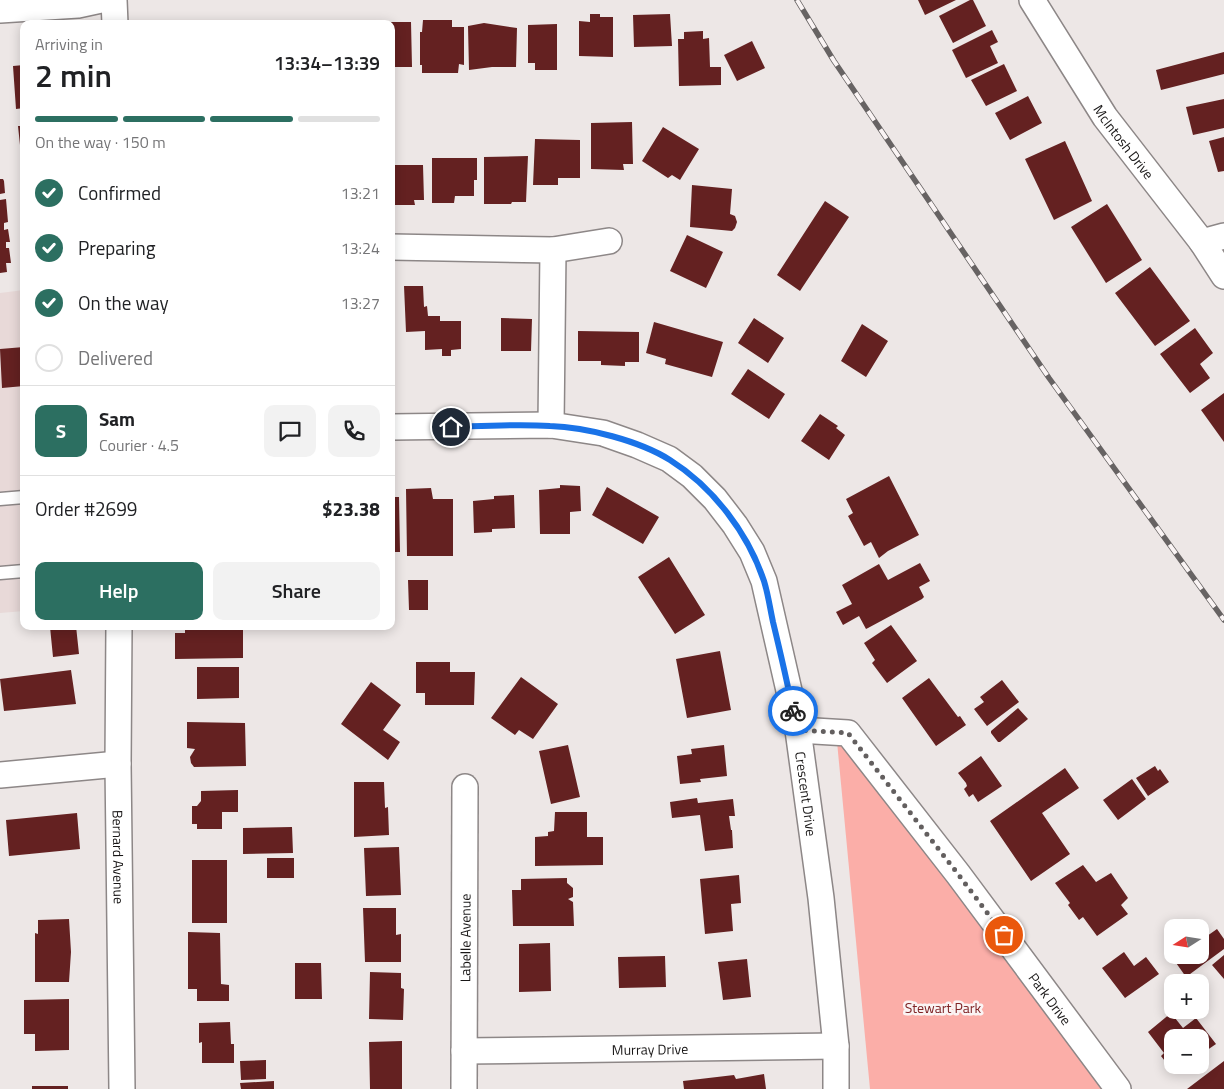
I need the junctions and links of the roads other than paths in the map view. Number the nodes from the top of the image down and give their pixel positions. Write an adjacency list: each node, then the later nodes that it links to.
1 (101, 0): 4 (street)
2 (114, 0): 5 (street)
3 (1032, 0): 6 (street, McIntosh Drive)
4 (0, 10)
5 (115, 20)
6 (1213, 239): 10 (street, McIntosh Drive)
7 (609, 241): 9 (street)
8 (395, 247): 9 (street)
9 (553, 250): 11 (street)
10 (1224, 276)
11 (551, 426): 12 (street, Crescent Drive); 18 (street, Crescent Drive)
12 (395, 427)
13 (20, 497): 14 (lane)
14 (0, 499)
15 (20, 571): 16 (lane)
16 (0, 573)
17 (119, 630): 19 (street, Bernard Avenue)
18 (798, 730): 22 (street, Crescent Drive); 27 (street, Park Drive)
19 (118, 764): 20 (street); 24 (street, Bernard Avenue)
20 (0, 774)
21 (465, 787): 23 (street, Labelle Avenue)
22 (836, 1046): 23 (street, Murray Drive); 26 (street, Crescent Drive)
23 (464, 1051): 25 (street, Labelle Avenue)
24 (122, 1089)
25 (464, 1089)
26 (836, 1089)
27 (1118, 1089)

